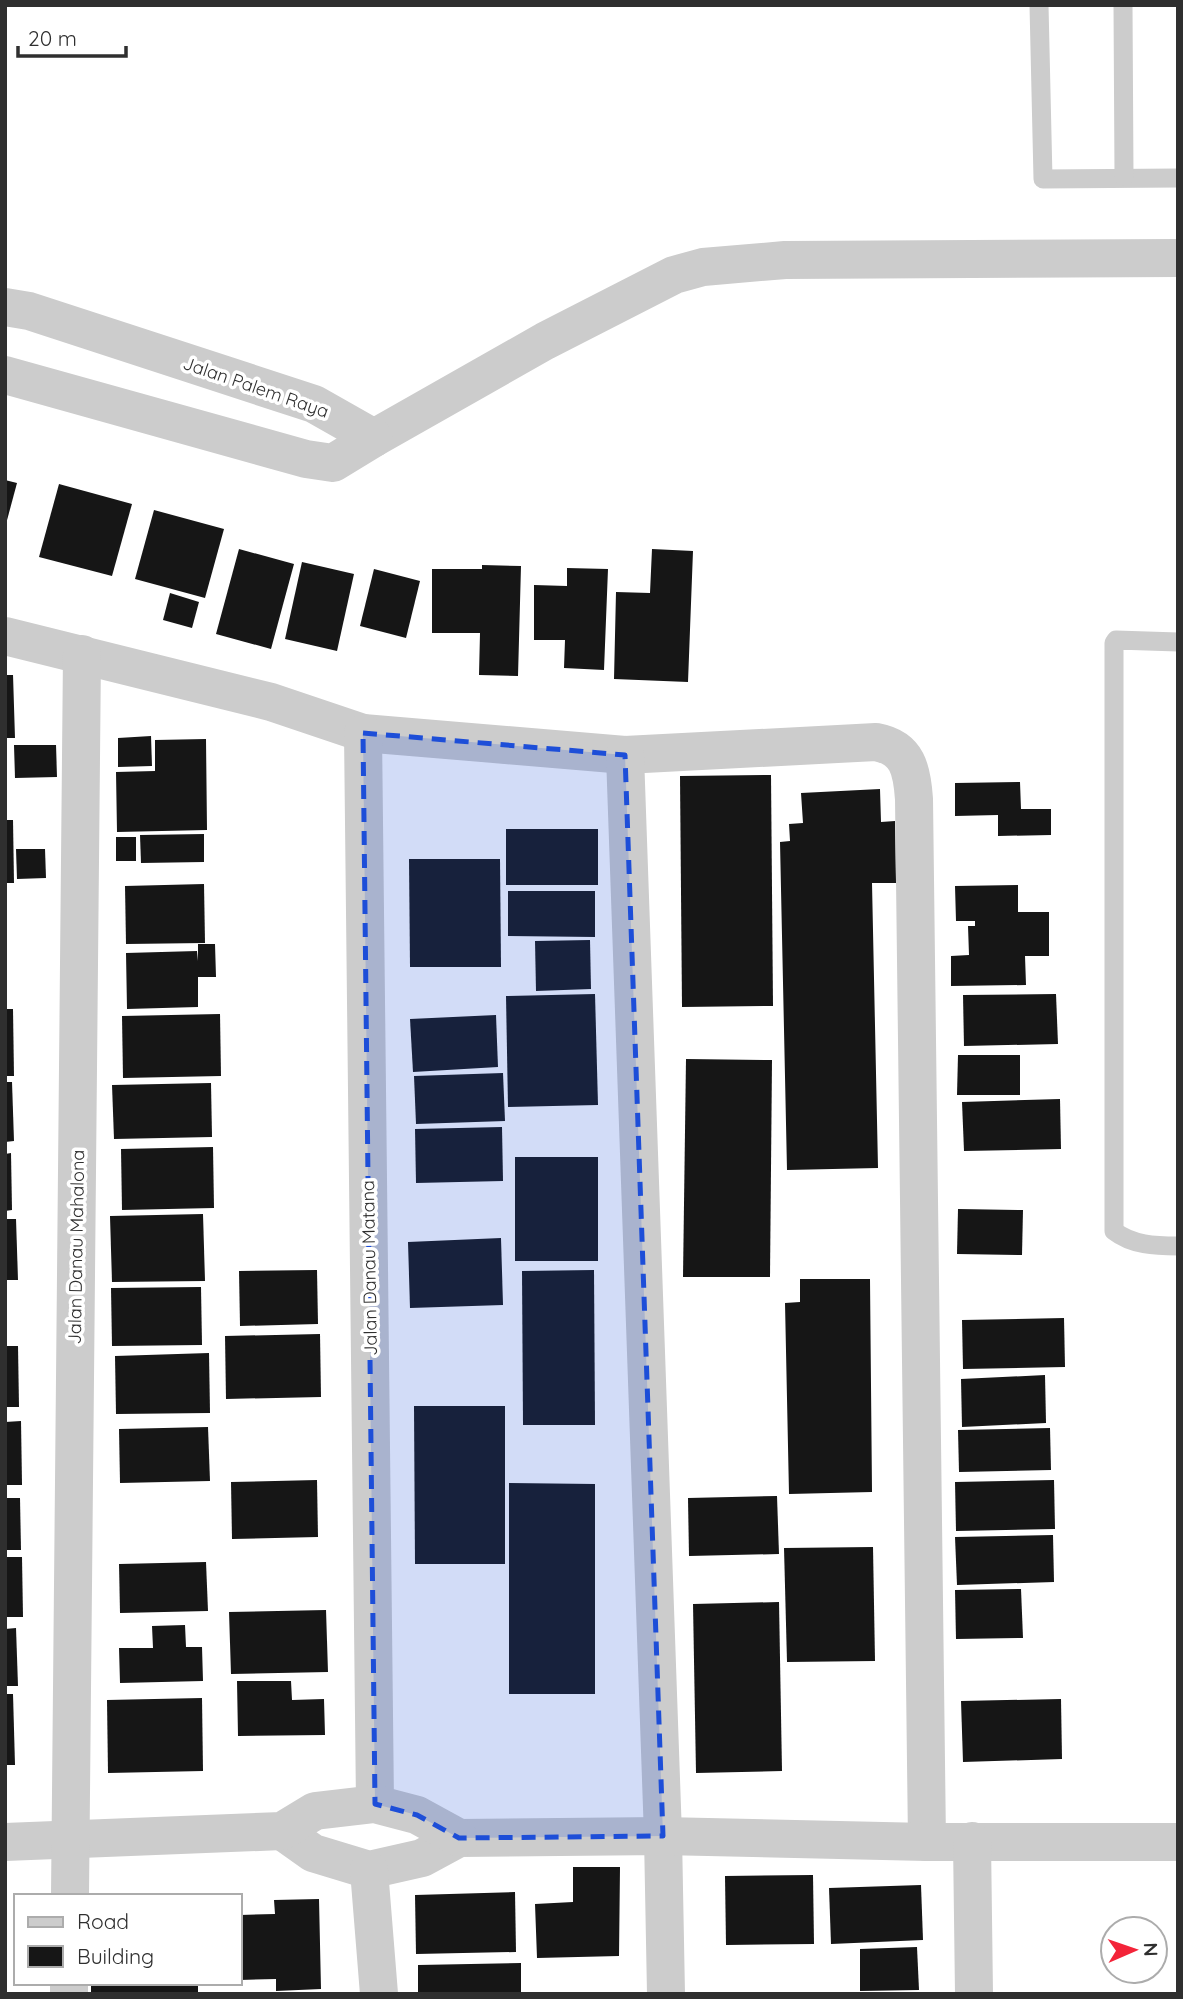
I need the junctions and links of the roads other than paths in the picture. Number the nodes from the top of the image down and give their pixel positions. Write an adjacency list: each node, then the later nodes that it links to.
1 (1039, 5): 3 (lane)
2 (1124, 5): 3 (lane)
3 (1124, 176): 4 (lane)
4 (1178, 178)
5 (1178, 258): 8 (street)
6 (5, 307): 8 (street, Jalan Palem Raya)
7 (5, 375): 8 (street)
8 (374, 438)
9 (5, 636): 11 (street)
10 (1178, 642): 14 (lane)
11 (82, 654): 12 (street); 19 (street, Jalan Danau Mahalona)
12 (363, 733): 13 (street); 15 (street, Jalan Danau Matana)
13 (625, 755): 17 (street); 21 (street)
14 (1178, 1246)
15 (375, 1804): 16 (street); 18 (street)
16 (282, 1831): 19 (street); 24 (street)
17 (663, 1836): 18 (street); 21 (street); 27 (street)
18 (460, 1838): 24 (street)
19 (71, 1840): 20 (street); 25 (street, Jalan Danau Mahalona)
20 (5, 1842)
21 (927, 1842): 22 (street)
22 (972, 1842): 23 (street); 28 (street)
23 (1178, 1842)
24 (369, 1870): 26 (street)
25 (70, 1894)
26 (379, 1994)
27 (666, 1994)
28 (974, 1994)

